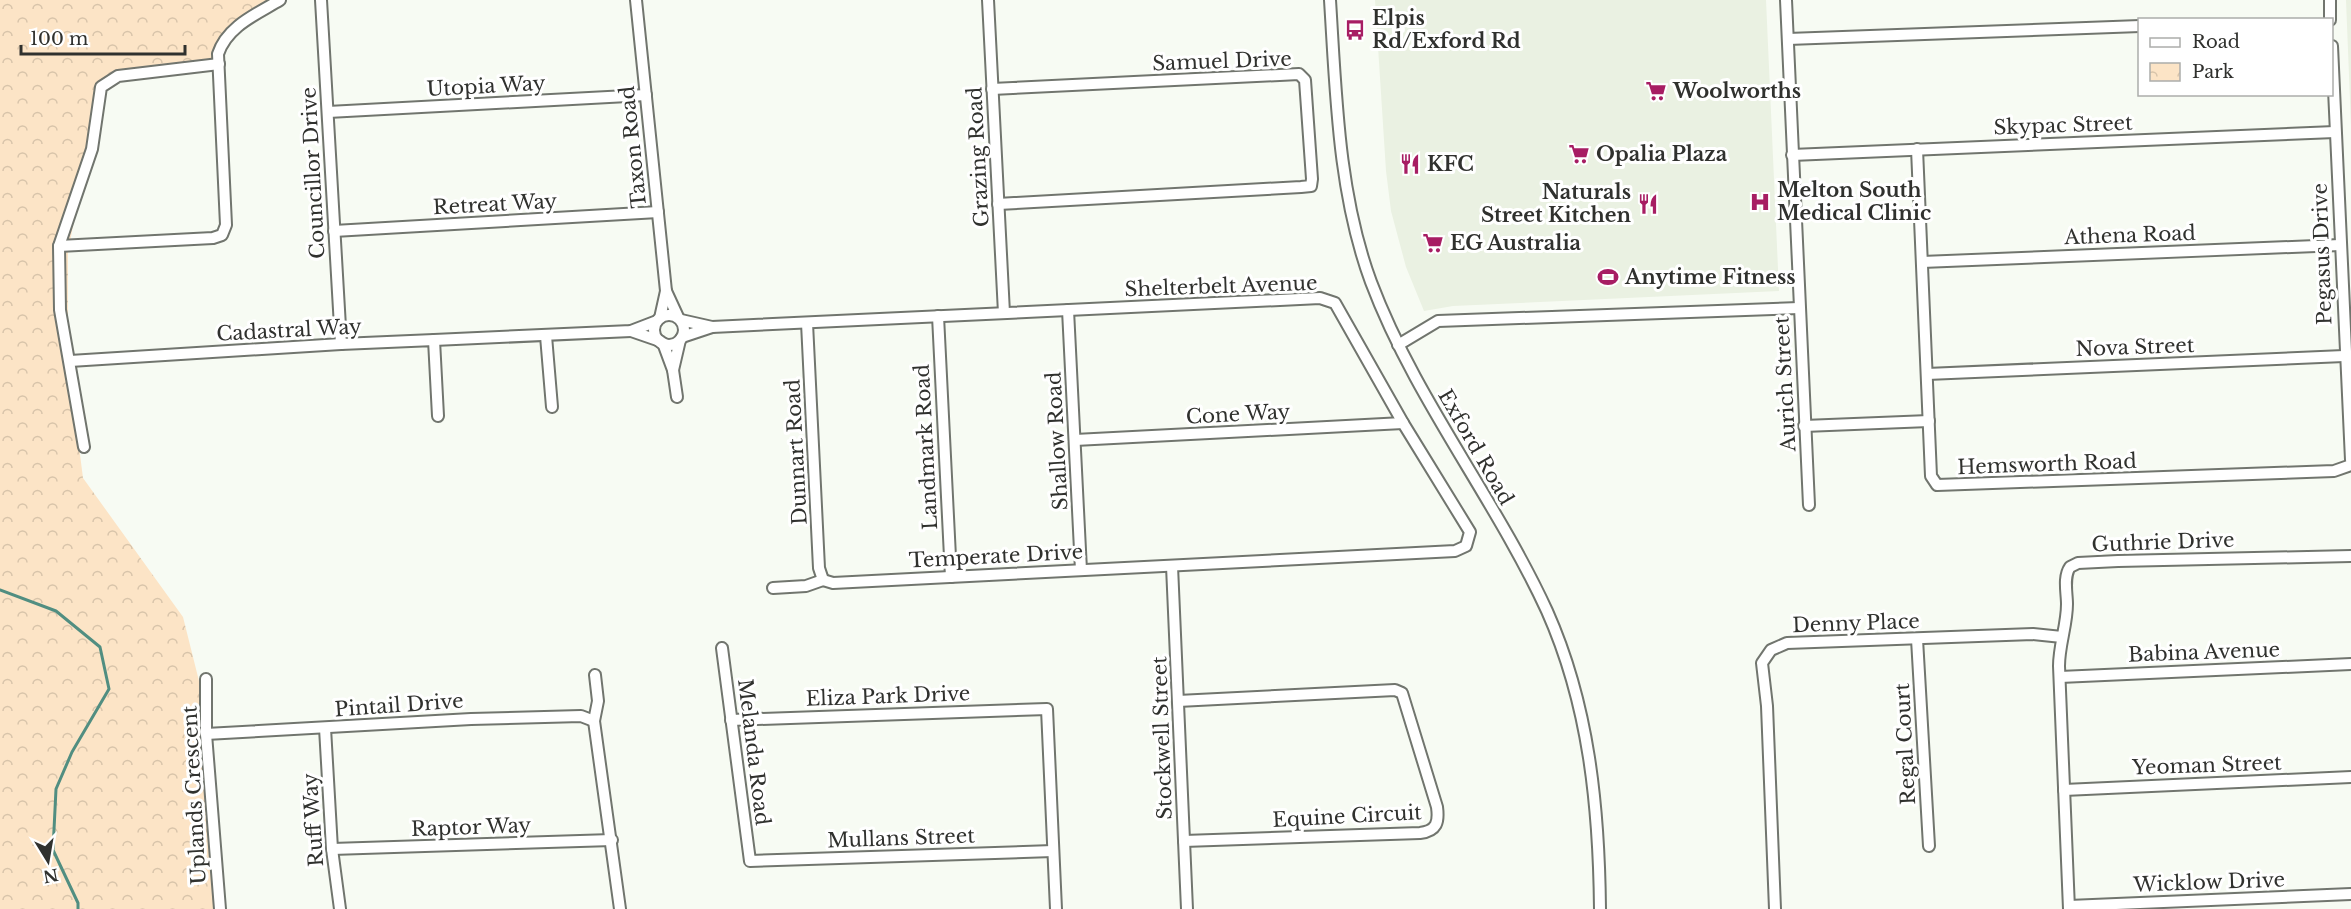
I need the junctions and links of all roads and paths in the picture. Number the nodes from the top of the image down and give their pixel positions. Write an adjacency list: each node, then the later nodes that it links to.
1 (280, 0): 11 (street)
2 (321, 0): 15 (street, Councillor Drive)
3 (636, 0): 14 (street, Taxon Road)
4 (988, 0): 12 (street, Grazing Road)
5 (1330, 0): 40 (street, Exford Road)
6 (2330, 0): 8 (street)
7 (1787, 3): 10 (street, Aurich Street)
8 (2330, 18)
9 (2138, 26): 10 (street)
10 (1788, 39): 18 (street, Aurich Street)
11 (219, 64): 23 (street); 23 (street)
12 (992, 89): 19 (street, Grazing Road); 19 (street, Samuel Drive)
13 (2333, 89): 16 (street, Pegasus Drive)
14 (646, 95): 15 (street, Utopia Way); 20 (street, Taxon Road)
15 (328, 112): 21 (street, Councillor Drive)
16 (2335, 132): 17 (street, Skypac Street); 22 (street, Pegasus Drive)
17 (1917, 149): 18 (street, Skypac Street); 24 (street, Hemsworth Road)
18 (1792, 155): 26 (street, Aurich Street)
19 (998, 204): 28 (street, Grazing Road)
20 (658, 213): 21 (street, Retreat Way); 25 (street, Taxon Road)
21 (334, 231): 39 (street, Councillor Drive)
22 (2340, 245): 24 (street, Athena Road); 41 (street, Pegasus Drive)
23 (59, 246): 42 (street)
24 (1922, 262): 44 (street, Hemsworth Road)
25 (666, 291): 30 (street); 31 (street)
26 (1799, 308): 40 (street); 50 (street, Aurich Street)
27 (1068, 310): 28 (street, Shelterbelt Avenue); 49 (street, Shelterbelt Avenue); 51 (street, Shallow Road)
28 (1004, 313): 29 (street, Shelterbelt Avenue)
29 (938, 316): 32 (street, Shelterbelt Avenue); 59 (street, Landmark Road)
30 (679, 319): 31 (street); 33 (street, Shelterbelt Avenue); 36 (street)
31 (659, 320): 34 (street); 38 (street)
32 (807, 322): 33 (street, Shelterbelt Avenue); 60 (street, Dunnart Road)
33 (712, 327): 36 (street, Shelterbelt Avenue)
34 (632, 332): 35 (street); 38 (street)
35 (546, 336): 37 (street); 46 (street)
36 (681, 339): 38 (street); 43 (street)
37 (434, 340): 39 (street, Cadastral Way); 47 (street)
38 (661, 342): 43 (street)
39 (341, 344): 42 (street, Cadastral Way)
40 (1398, 345): 89 (street, Exford Road)
41 (2344, 356): 44 (street, Nova Street); 53 (street, Pegasus Drive)
42 (70, 361): 52 (street)
43 (674, 370): 45 (street)
44 (1927, 374): 48 (street, Hemsworth Road)
45 (677, 397)
46 (552, 407)
47 (438, 416)
48 (1929, 421): 50 (street); 54 (street, Hemsworth Road)
49 (1403, 423): 51 (street, Cone Way); 57 (street, Shelterbelt Avenue)
50 (1804, 426): 55 (street, Aurich Street)
51 (1075, 440): 58 (street, Shallow Road)
52 (84, 447)
53 (2351, 460)
54 (2351, 465)
55 (1809, 505)
56 (2351, 555): 62 (street, Guthrie Drive)
57 (1172, 566): 58 (street, Temperate Drive); 69 (street, Stockwell Street)
58 (1081, 570): 59 (street, Temperate Drive)
59 (951, 577): 60 (street, Temperate Drive)
60 (823, 580): 61 (street, Temperate Drive)
61 (773, 588)
62 (2062, 637): 63 (street, Denny Place); 67 (street, Guthrie Drive)
63 (1917, 639): 78 (street, Regal Court); 90 (street, Denny Place)
64 (722, 648): 70 (street, Melanda Road)
65 (2351, 664): 67 (street, Babina Avenue)
66 (595, 675): 71 (street)
67 (2060, 676): 75 (street, Guthrie Drive)
68 (206, 680): 73 (street, Uplands Crescent)
69 (1178, 702): 77 (street, Stockwell Street); 77 (street, Equine Circuit)
70 (731, 720): 80 (street, Eliza Park Drive); 81 (street, Melanda Road)
71 (594, 721): 72 (street, Pintail Drive); 76 (street)
72 (326, 728): 73 (street, Pintail Drive); 79 (street, Ruff Way)
73 (206, 734): 84 (street, Uplands Crescent)
74 (2351, 777): 75 (street, Yeoman Street)
75 (2064, 790): 83 (street, Guthrie Drive)
76 (612, 840): 79 (street, Raptor Way); 86 (street)
77 (1184, 841): 88 (street, Stockwell Street)
78 (1929, 846)
79 (332, 849): 85 (street, Ruff Way)
80 (1053, 851): 81 (street, Mullans Street); 87 (street)
81 (750, 861)
82 (2351, 894): 83 (street, Wicklow Drive)
83 (2069, 908)
84 (220, 909)
85 (340, 909)
86 (620, 909)
87 (1056, 909)
88 (1187, 909)
89 (1600, 909)
90 (1775, 909)

